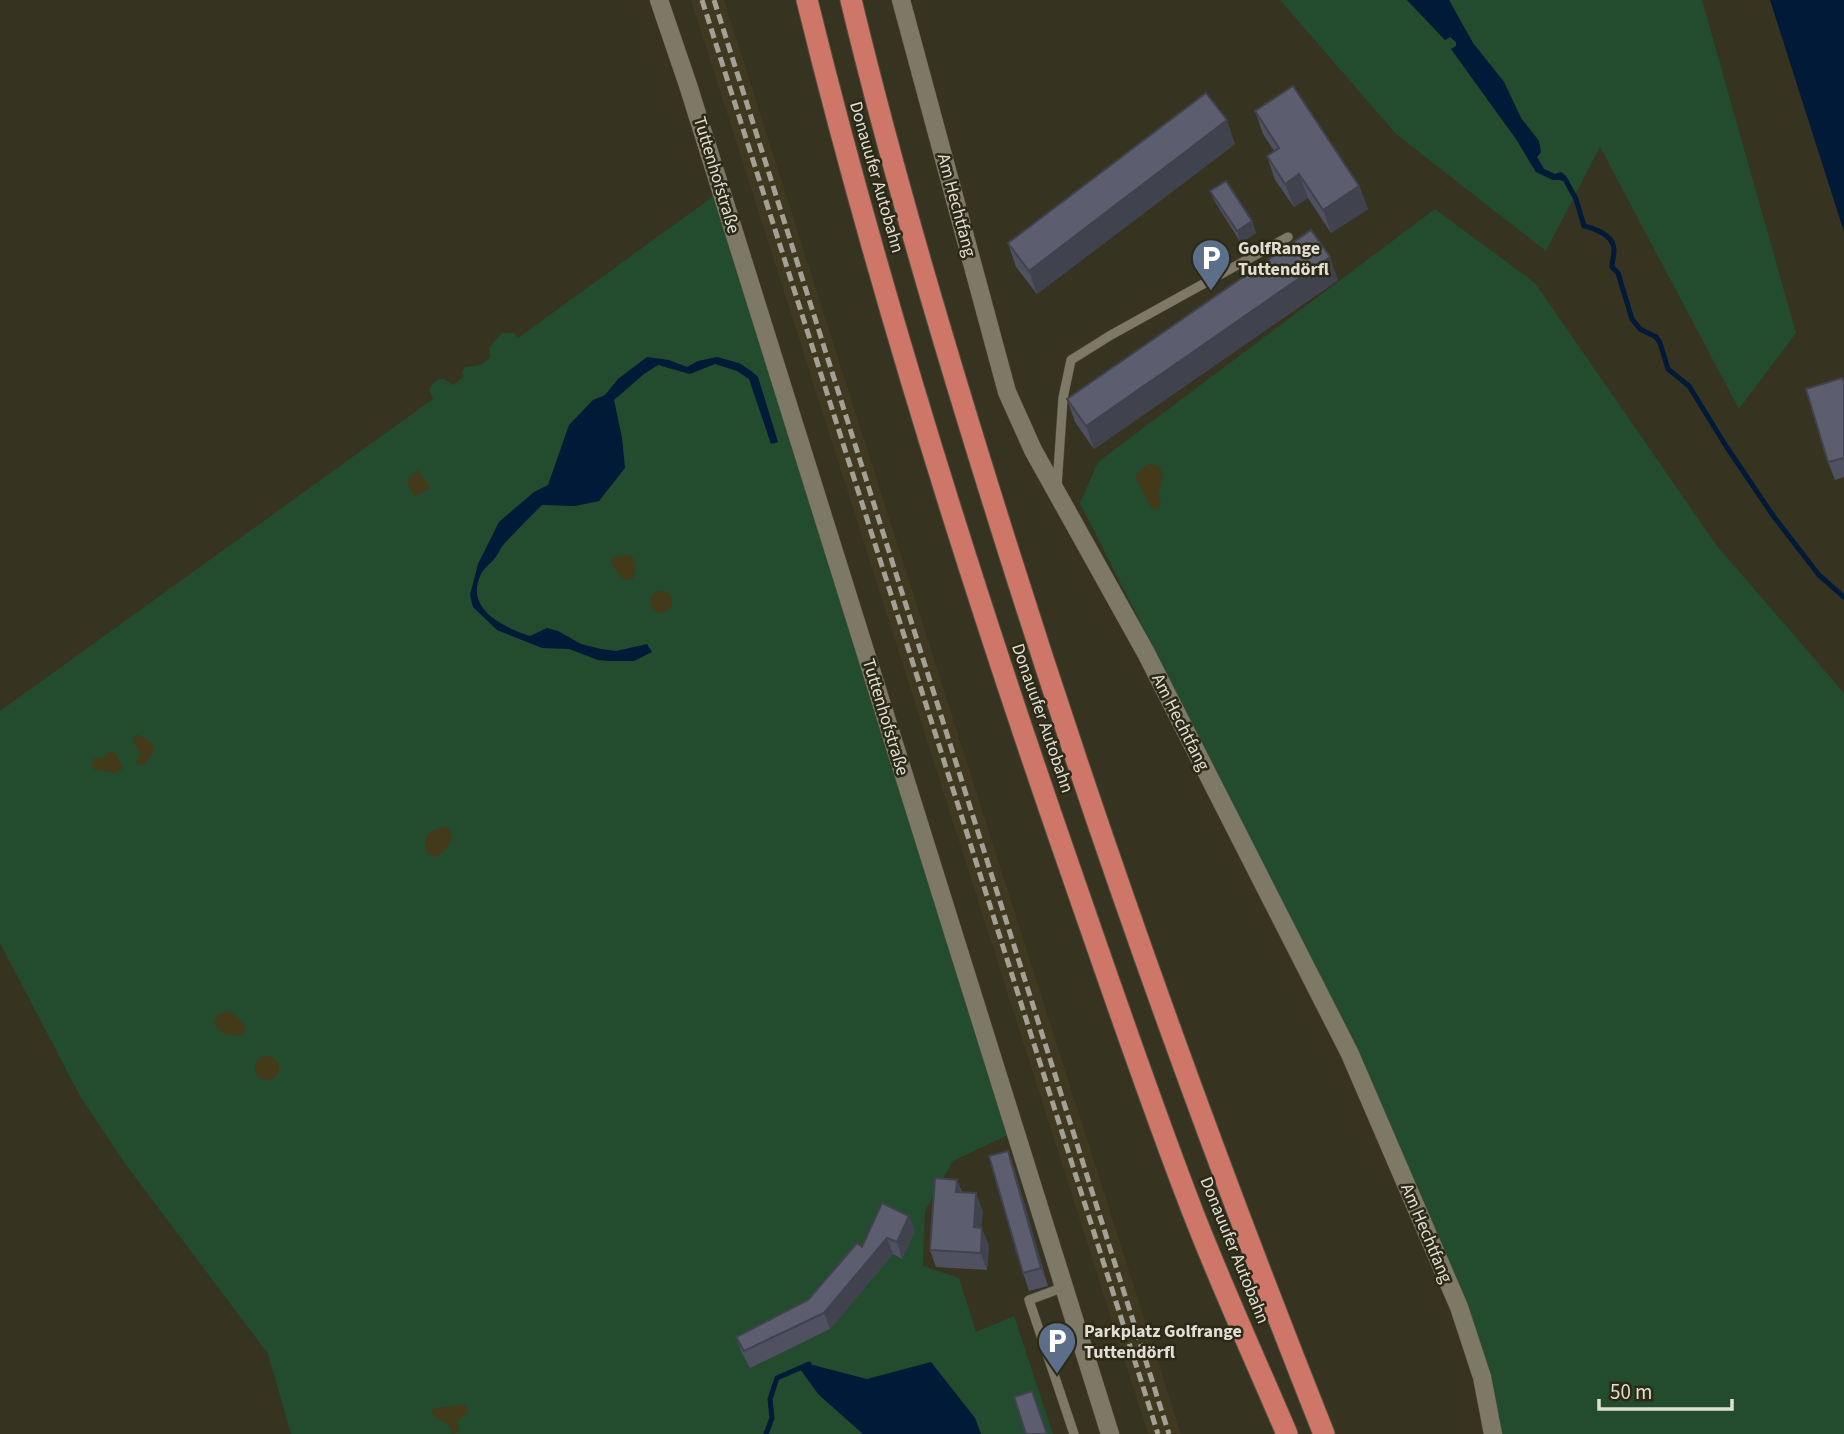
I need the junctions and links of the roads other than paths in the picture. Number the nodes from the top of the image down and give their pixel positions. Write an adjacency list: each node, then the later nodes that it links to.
1 (659, 0): 7 (street, Tuttenhofstraße)
2 (807, 0): 10 (highway, Donauufer Autobahn)
3 (851, 0): 11 (highway, Donauufer Autobahn)
4 (901, 0): 6 (street, Am Hechtfang)
5 (1288, 237): 6 (lane)
6 (1057, 492): 12 (street, Am Hechtfang)
7 (1064, 1287): 8 (lane); 9 (street, Tuttenhofstraße)
8 (1074, 1434)
9 (1110, 1434)
10 (1287, 1434)
11 (1324, 1434)
12 (1493, 1434)

